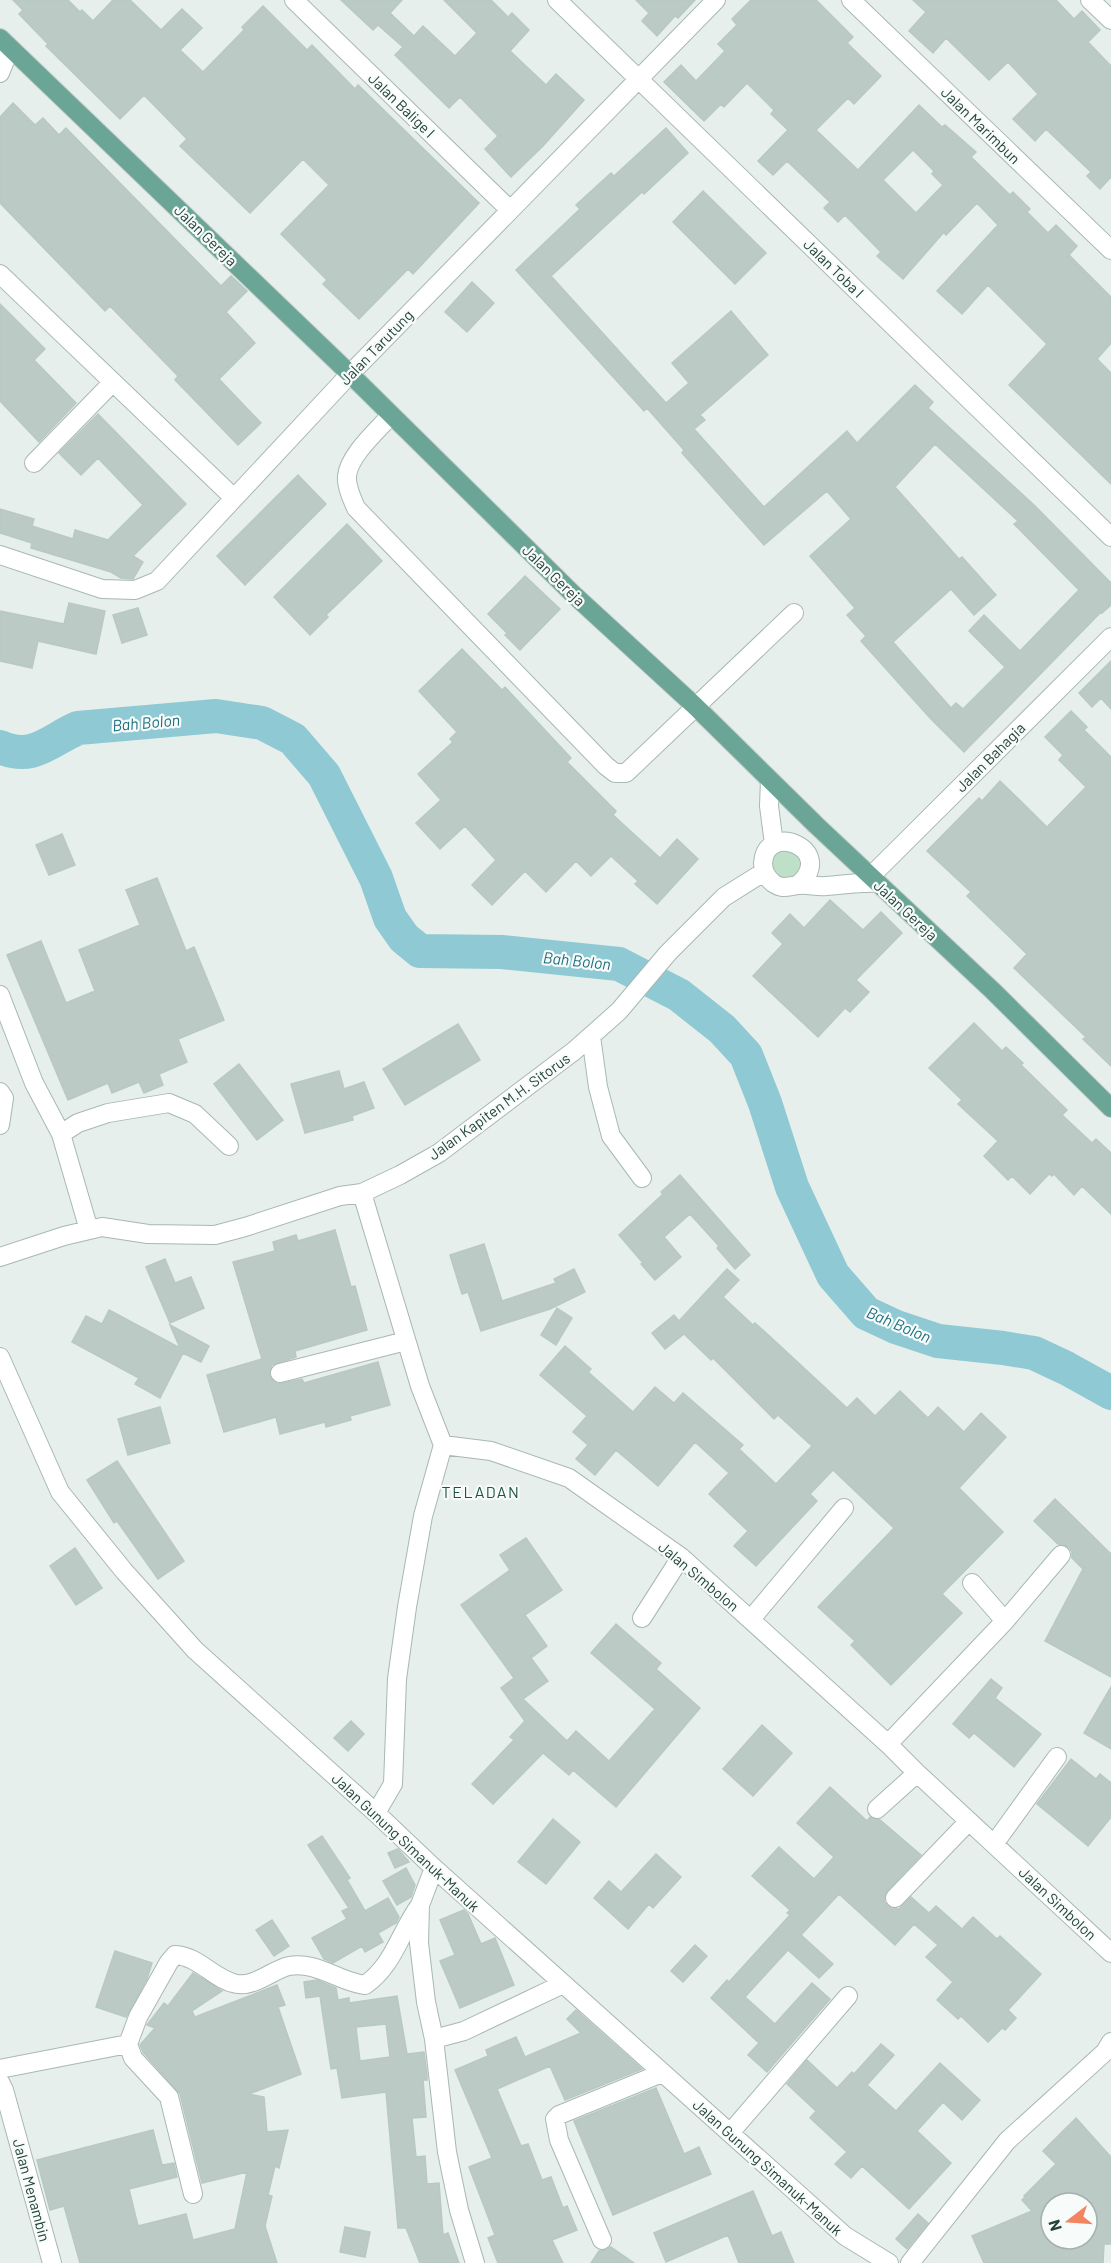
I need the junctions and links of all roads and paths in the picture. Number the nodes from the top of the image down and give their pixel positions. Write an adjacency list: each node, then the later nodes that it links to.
1 (294, 0): 10 (street, Jalan Balige I)
2 (557, 0): 9 (street, Jalan Toba I)
3 (716, 0): 9 (street, Jalan Tarutung)
4 (851, 0): 11 (street, Jalan Marimbun)
5 (1090, 0): 6 (street)
6 (1111, 20)
7 (5, 43): 8 (street); 13 (main road, Jalan Gereja)
8 (0, 73)
9 (639, 78): 10 (street, Jalan Tarutung); 18 (street, Jalan Toba I)
10 (510, 210): 13 (street, Jalan Tarutung)
11 (1111, 250)
12 (0, 274): 14 (street)
13 (350, 374): 15 (main road, Jalan Gereja); 17 (street, Jalan Tarutung)
14 (113, 382): 16 (street); 17 (street)
15 (391, 415): 22 (main road, Jalan Gereja); 22 (street)
16 (34, 463)
17 (234, 498): 19 (street, Jalan Tarutung)
18 (1111, 537)
19 (0, 555)
20 (794, 613): 22 (street)
21 (1111, 637): 28 (street, Jalan Bahagia)
22 (695, 706): 23 (main road, Jalan Gereja)
23 (770, 780): 24 (main road, Jalan Gereja); 25 (street)
24 (816, 825): 26 (street); 28 (main road, Jalan Gereja)
25 (774, 844): 26 (street); 27 (street)
26 (803, 848): 29 (street)
27 (764, 872): 29 (street); 31 (street, Jalan Kapiten M.H. Sitorus)
28 (873, 880): 29 (street); 33 (main road, Jalan Gereja)
29 (798, 885)
30 (0, 995): 35 (street)
31 (591, 1036): 37 (street); 38 (street, Jalan Kapiten M.H. Sitorus)
32 (0, 1092): 34 (street)
33 (1111, 1108)
34 (0, 1125)
35 (61, 1134): 36 (street); 39 (street)
36 (229, 1146)
37 (642, 1178)
38 (362, 1193): 39 (street, Jalan Kapiten M.H. Sitorus); 41 (street)
39 (89, 1230): 40 (street, Jalan Kapiten M.H. Sitorus)
40 (0, 1257)
41 (406, 1341): 43 (street); 44 (street)
42 (0, 1356): 56 (street, Jalan Gunung Simanuk-Manuk)
43 (280, 1373)
44 (443, 1445): 47 (street, Jalan Simbolon); 56 (street)
45 (844, 1508): 50 (street)
46 (1060, 1555): 51 (street)
47 (681, 1557): 49 (street); 50 (street, Jalan Simbolon)
48 (972, 1583): 51 (street)
49 (642, 1618)
50 (751, 1620): 52 (street, Jalan Simbolon)
51 (1005, 1621): 52 (street)
52 (888, 1744): 54 (street, Jalan Simbolon)
53 (1058, 1756): 58 (street)
54 (917, 1773): 55 (street); 57 (street, Jalan Simbolon)
55 (877, 1809)
56 (376, 1813): 59 (street, Jalan Gunung Simanuk-Manuk)
57 (969, 1821): 58 (street, Jalan Simbolon); 60 (street)
58 (994, 1844): 62 (street, Jalan Simbolon)
59 (434, 1868): 61 (street); 63 (street, Jalan Gunung Simanuk-Manuk)
60 (895, 1898)
61 (420, 1905): 65 (street); 67 (street)
62 (1111, 1953)
63 (563, 1984): 65 (street); 69 (street, Jalan Gunung Simanuk-Manuk)
64 (848, 1996): 71 (street)
65 (434, 2039): 75 (street)
66 (1111, 2042): 77 (street)
67 (128, 2044): 68 (street); 72 (street)
68 (0, 2069)
69 (662, 2073): 71 (street, Jalan Gunung Simanuk-Manuk); 73 (street)
70 (0, 2082): 74 (street, Jalan Menambin)
71 (730, 2133): 76 (street, Jalan Gunung Simanuk-Manuk)
72 (194, 2194)
73 (602, 2240)
74 (52, 2263)
75 (475, 2263)
76 (889, 2263)
77 (910, 2263)

